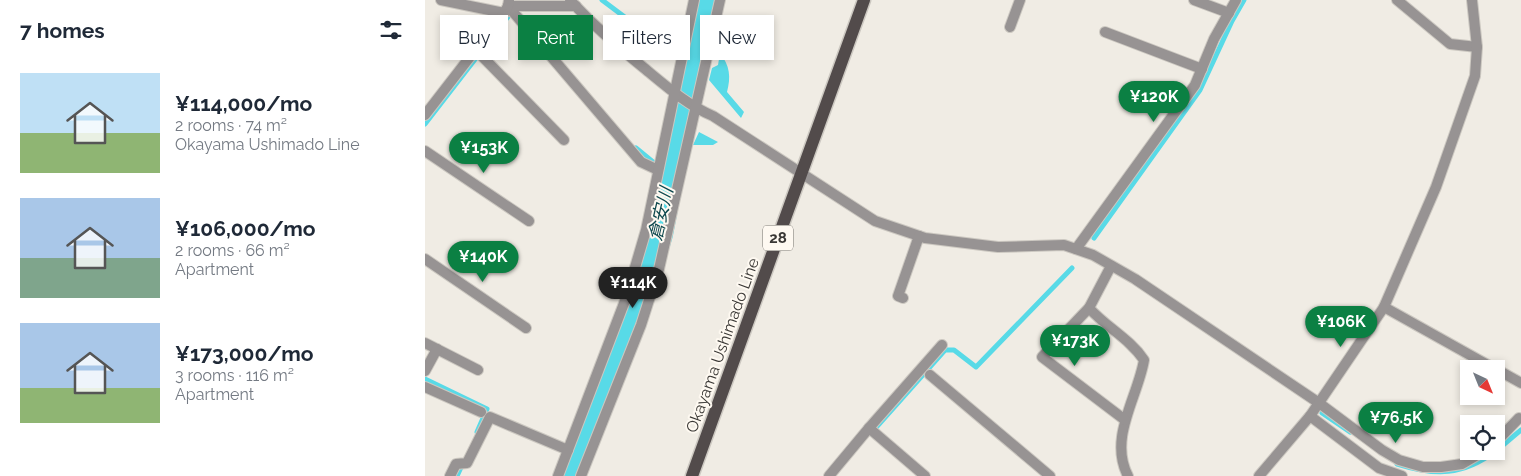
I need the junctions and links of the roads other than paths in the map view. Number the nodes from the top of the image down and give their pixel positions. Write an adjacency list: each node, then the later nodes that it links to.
1 (441, 0): 11 (street)
2 (693, 0): 19 (street)
3 (720, 0): 20 (street)
4 (864, 0): 25 (main road, Okayama Ushimado Line / 28)
5 (1020, 0): 13 (street)
6 (1194, 0): 12 (street)
7 (1236, 0): 12 (street)
8 (1397, 0): 15 (street)
9 (1472, 0): 15 (street)
10 (573, 3): 11 (street); 19 (street)
11 (511, 8): 24 (street)
12 (1229, 13): 18 (street)
13 (1010, 26)
14 (1105, 32): 18 (street)
15 (1477, 47): 32 (street)
16 (472, 60): 21 (street)
17 (485, 60): 22 (street)
18 (1202, 70): 28 (street)
19 (677, 95): 20 (street); 24 (street)
20 (694, 107): 25 (street); 57 (street)
21 (425, 115)
22 (564, 140)
23 (425, 151): 26 (street)
24 (658, 170): 52 (street)
25 (801, 173): 27 (street); 54 (main road, Okayama Ushimado Line / 28)
26 (529, 220)
27 (919, 236): 28 (street); 31 (street)
28 (1076, 249): 30 (street)
29 (425, 259): 34 (street)
30 (1111, 266): 33 (street); 45 (street)
31 (903, 298)
32 (1384, 307): 38 (street); 45 (street)
33 (1089, 308): 49 (street); 49 (street)
34 (526, 328)
35 (425, 343): 37 (street)
36 (942, 345): 50 (street)
37 (437, 349): 39 (street); 40 (street)
38 (1480, 360)
39 (478, 370)
40 (425, 371)
41 (1505, 374): 43 (street)
42 (929, 375): 60 (street)
43 (1521, 383)
44 (425, 387): 46 (street)
45 (1319, 403): 47 (street); 53 (street)
46 (481, 412)
47 (1310, 416): 62 (street); 63 (street)
48 (1519, 418): 51 (street)
49 (1125, 420): 61 (street)
50 (872, 430): 58 (street); 59 (street)
51 (1505, 433)
52 (568, 450): 55 (street); 56 (street)
53 (1469, 460)
54 (696, 474)
55 (450, 476)
56 (557, 476)
57 (581, 476)
58 (829, 476)
59 (925, 476)
60 (1050, 476)
61 (1128, 476)
62 (1259, 476)
63 (1402, 476)

